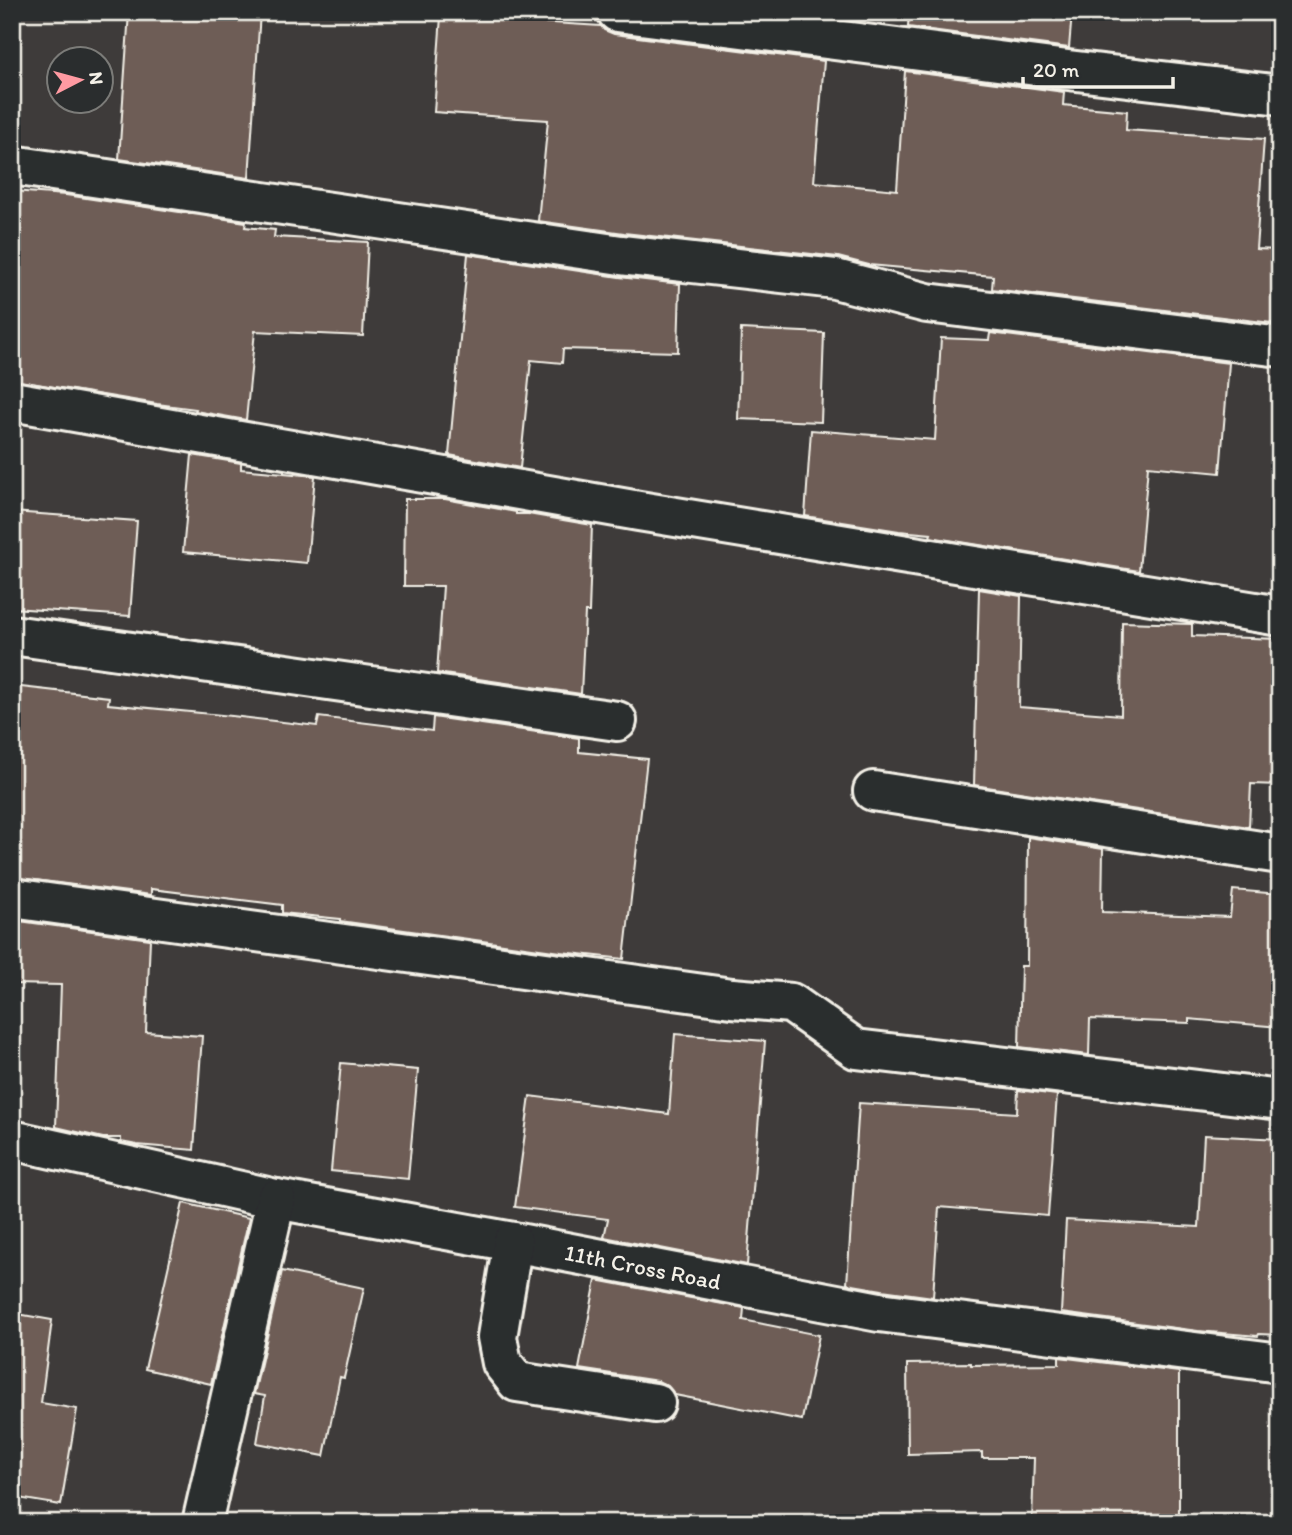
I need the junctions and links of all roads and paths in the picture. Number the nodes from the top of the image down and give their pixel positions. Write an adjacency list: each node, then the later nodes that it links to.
1 (617, 12): 2 (street)
2 (1280, 95)
3 (12, 164): 4 (street)
4 (1280, 347)
5 (12, 401): 6 (street)
6 (1280, 616)
7 (12, 635): 8 (street)
8 (617, 721)
9 (873, 790): 10 (street)
10 (1280, 854)
11 (12, 898): 12 (street)
12 (1280, 1100)
13 (12, 1140): 14 (street, 11th Cross Road)
14 (276, 1199): 15 (street, 11th Cross Road); 18 (street)
15 (513, 1242): 16 (street, 11th Cross Road); 17 (street)
16 (1280, 1363)
17 (655, 1403)
18 (202, 1523)

